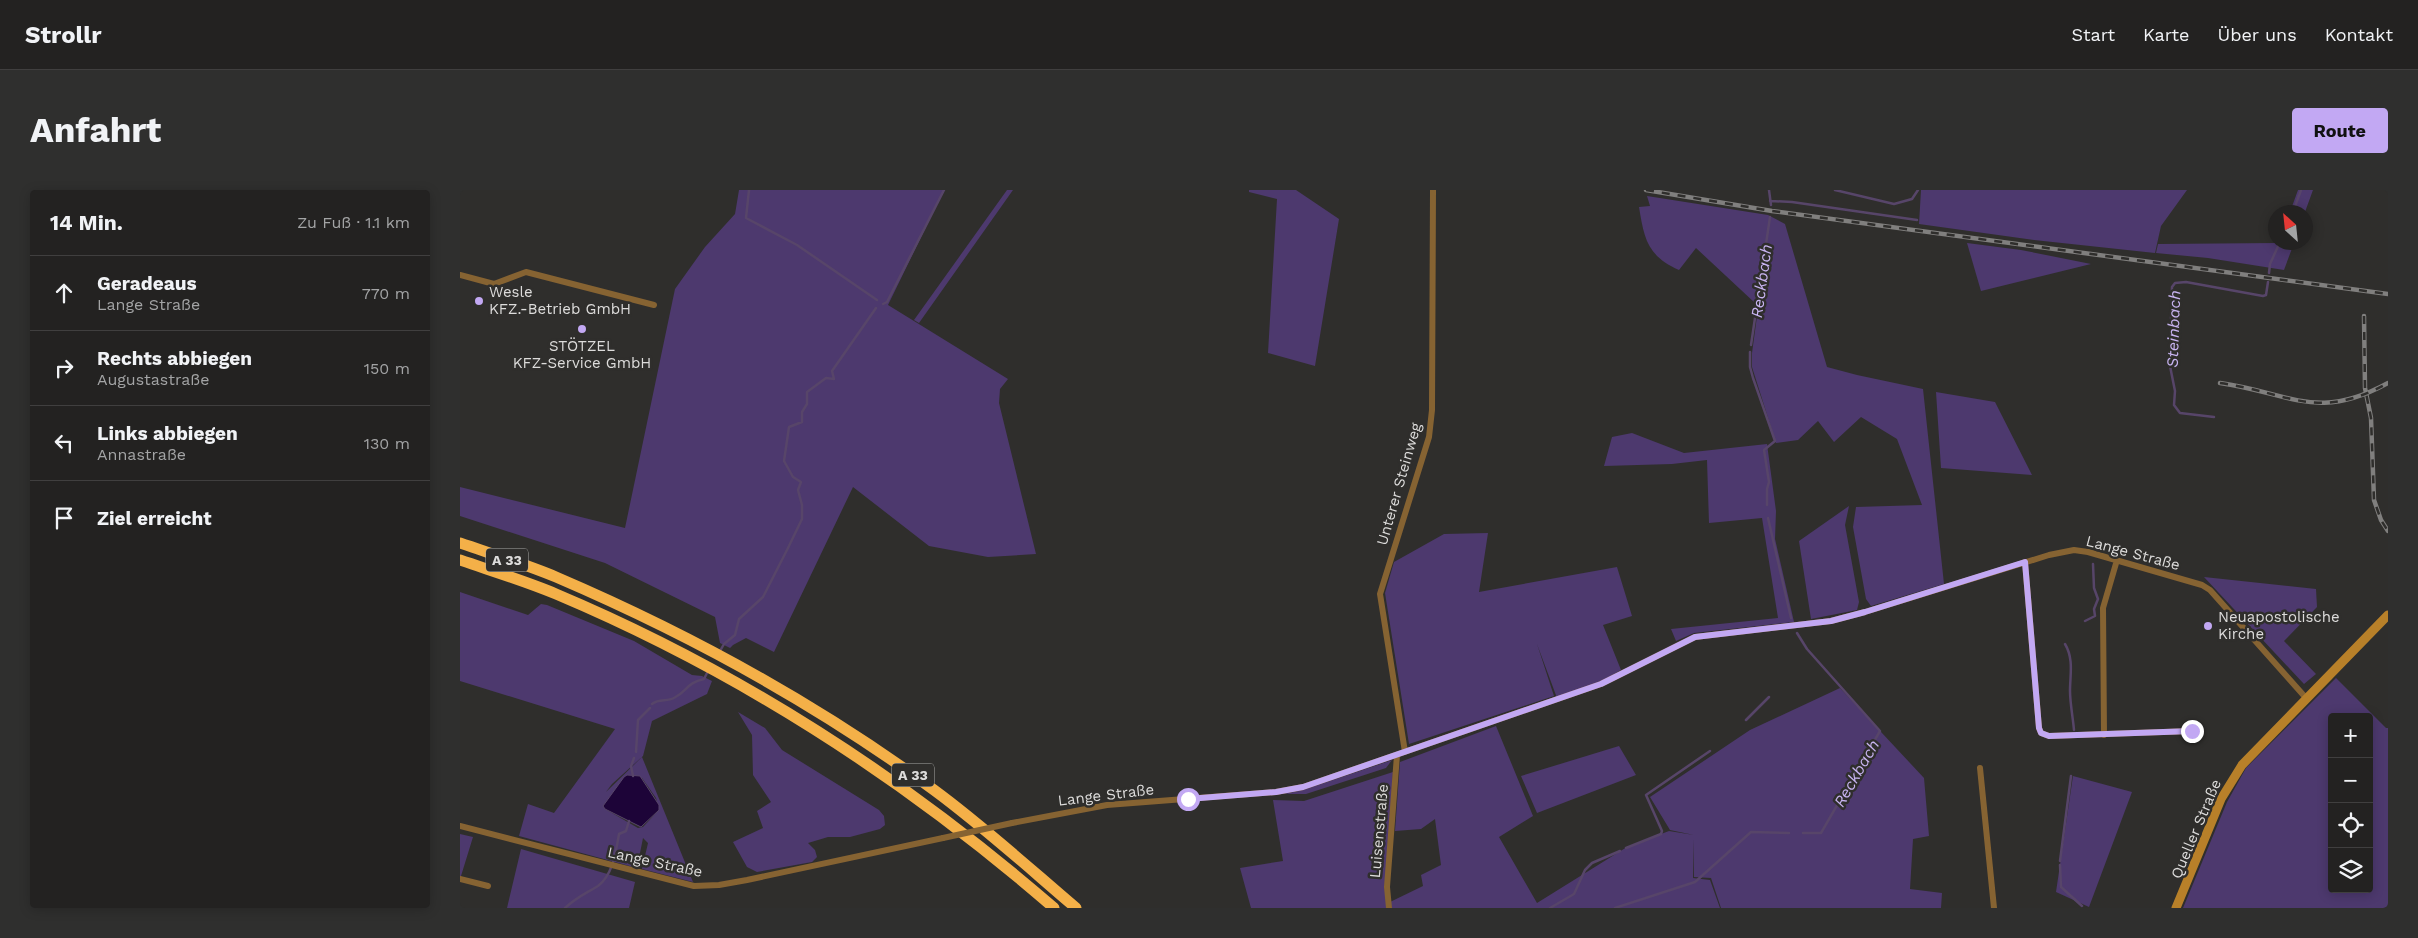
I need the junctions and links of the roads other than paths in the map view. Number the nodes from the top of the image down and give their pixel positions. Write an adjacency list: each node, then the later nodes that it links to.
1 (1433, 190): 12 (street, Unterer Steinweg)
2 (460, 275): 3 (street)
3 (654, 305)
4 (460, 543): 19 (highway, A 33)
5 (460, 560): 18 (highway, A 33)
6 (2117, 560): 7 (street, Lange Straße); 9 (street, Lange Straße); 11 (street)
7 (2025, 562): 11 (street); 12 (street, Lange Straße)
8 (2388, 615): 9 (street, Queller Straße)
9 (2306, 698): 22 (street, Queller Straße)
10 (2192, 731): 11 (street)
11 (2104, 735)
12 (1405, 752): 13 (street, Lange Straße)
13 (1397, 756): 15 (street, Lange Straße, bridge); 20 (street, Luisenstraße)
14 (1980, 768): 21 (street)
15 (460, 826)
16 (460, 879): 17 (street)
17 (488, 886)
18 (1054, 908)
19 (1076, 908)
20 (1389, 908)
21 (1994, 908)
22 (2176, 908)

